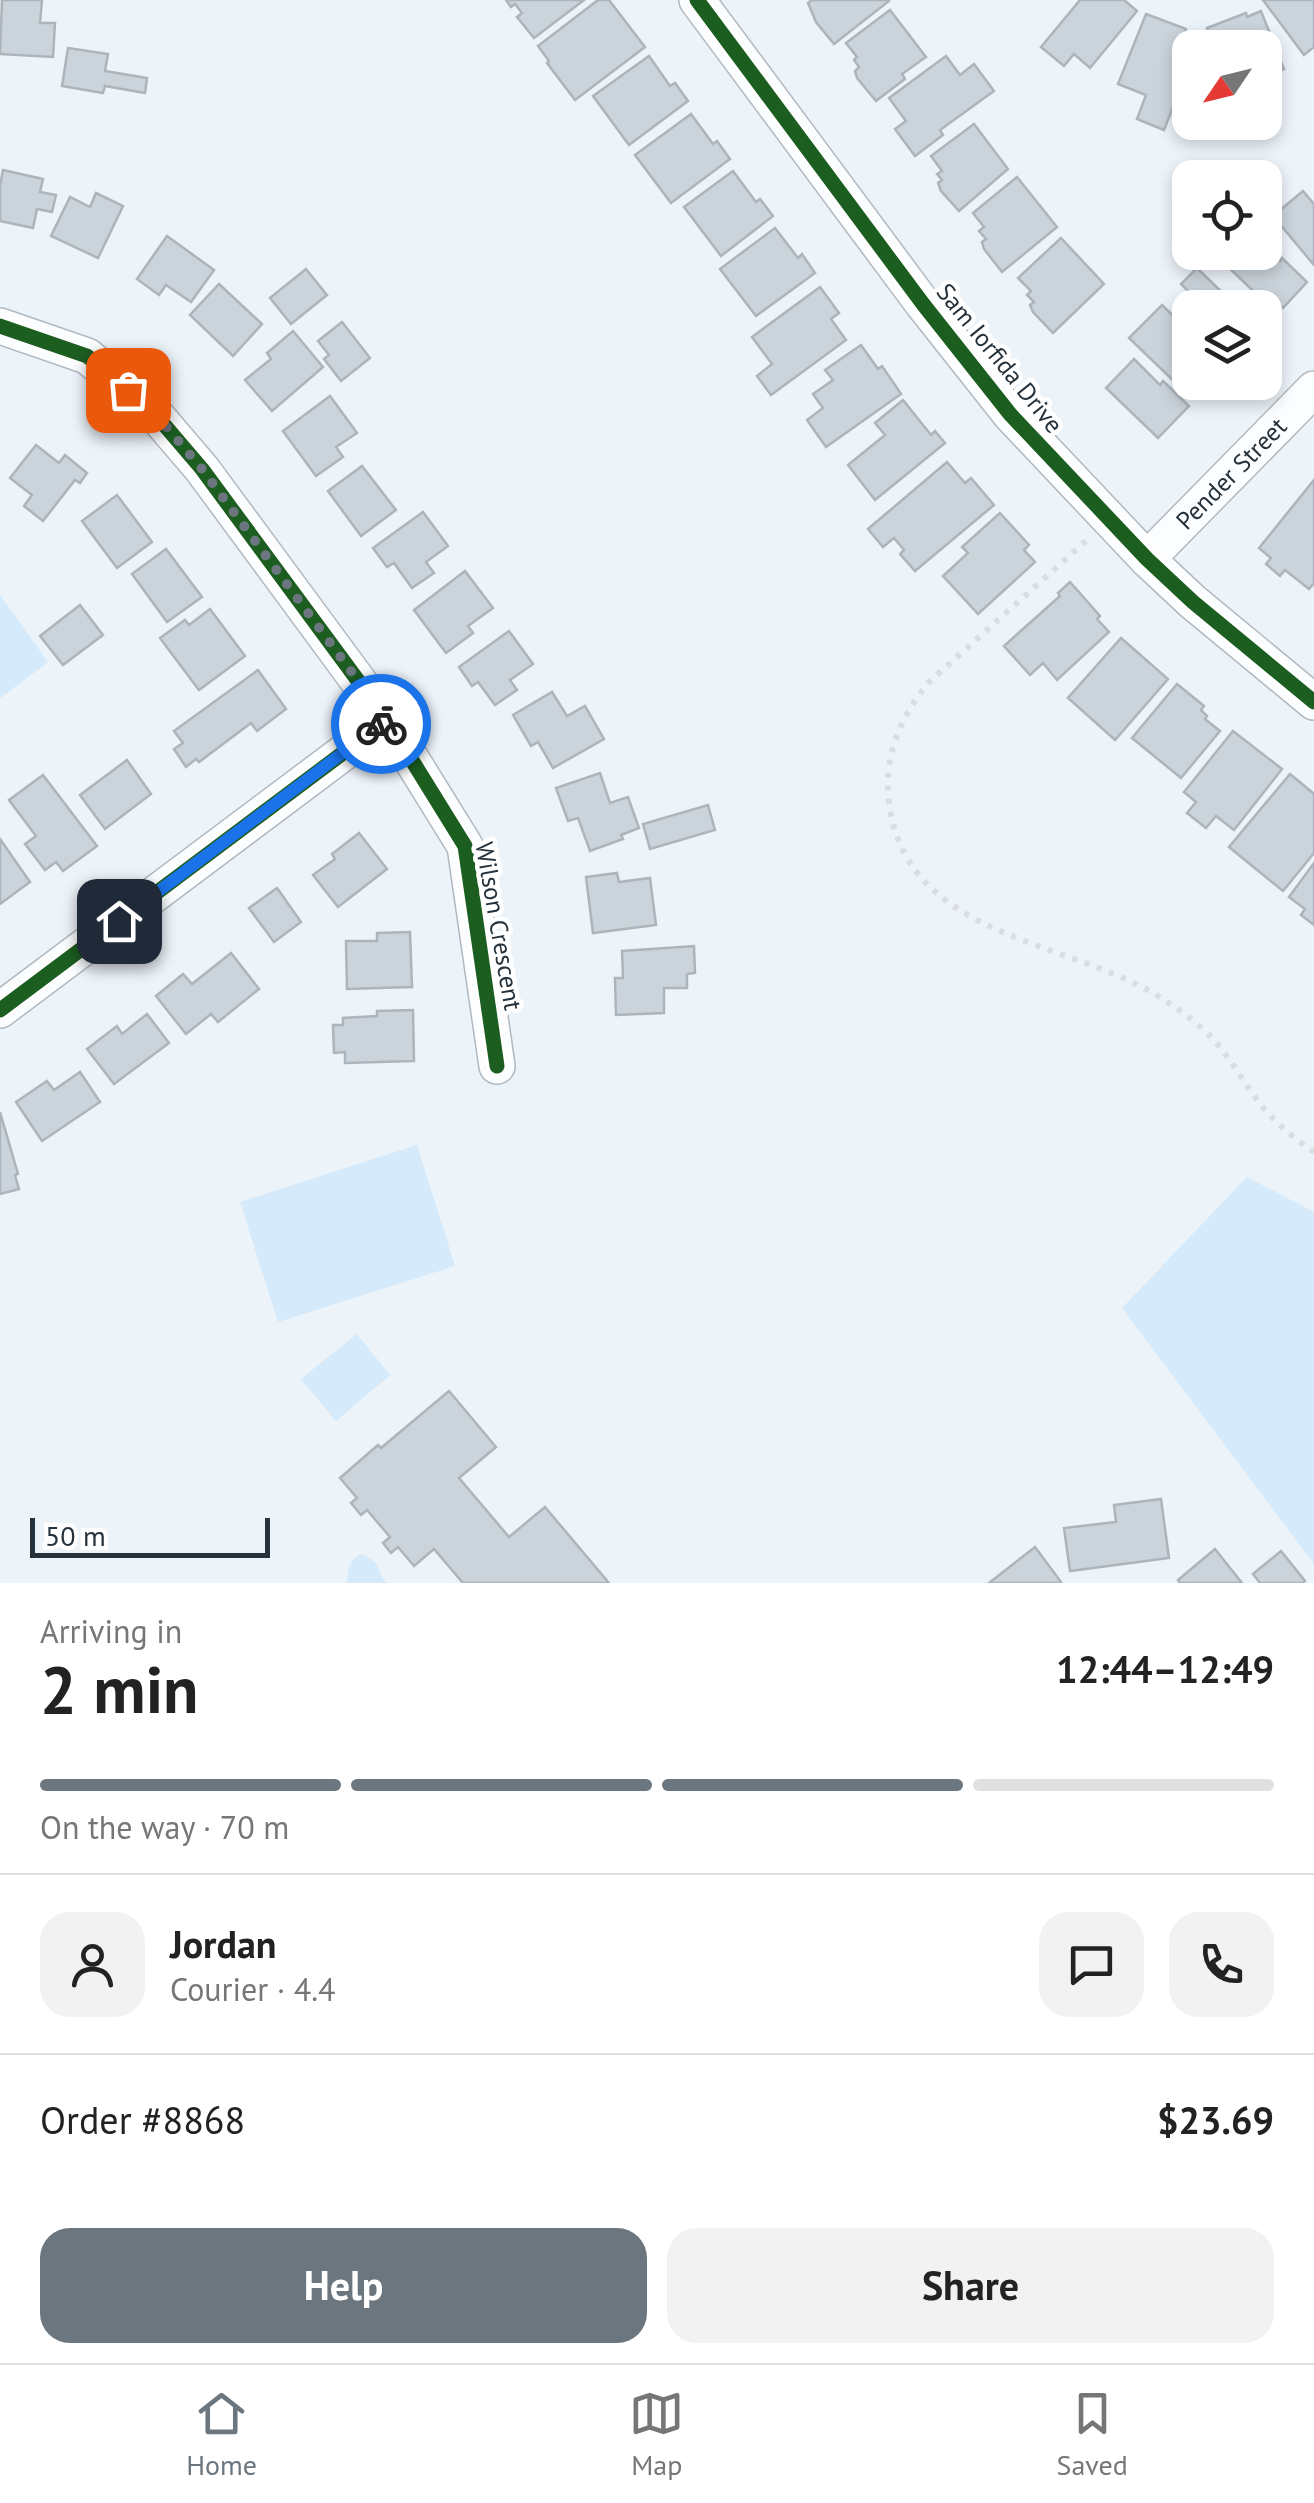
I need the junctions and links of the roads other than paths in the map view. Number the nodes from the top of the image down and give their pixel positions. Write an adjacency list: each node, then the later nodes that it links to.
1 (698, 0): 4 (street, Sam Iorfida Drive)
2 (0, 326): 6 (street, Wilson Crescent)
3 (1314, 389): 4 (street, Pender Street)
4 (1146, 558): 5 (street, Sam Iorfida Drive)
5 (1314, 702)
6 (387, 720): 7 (street); 8 (street, Wilson Crescent)
7 (0, 1010)
8 (497, 1066)

